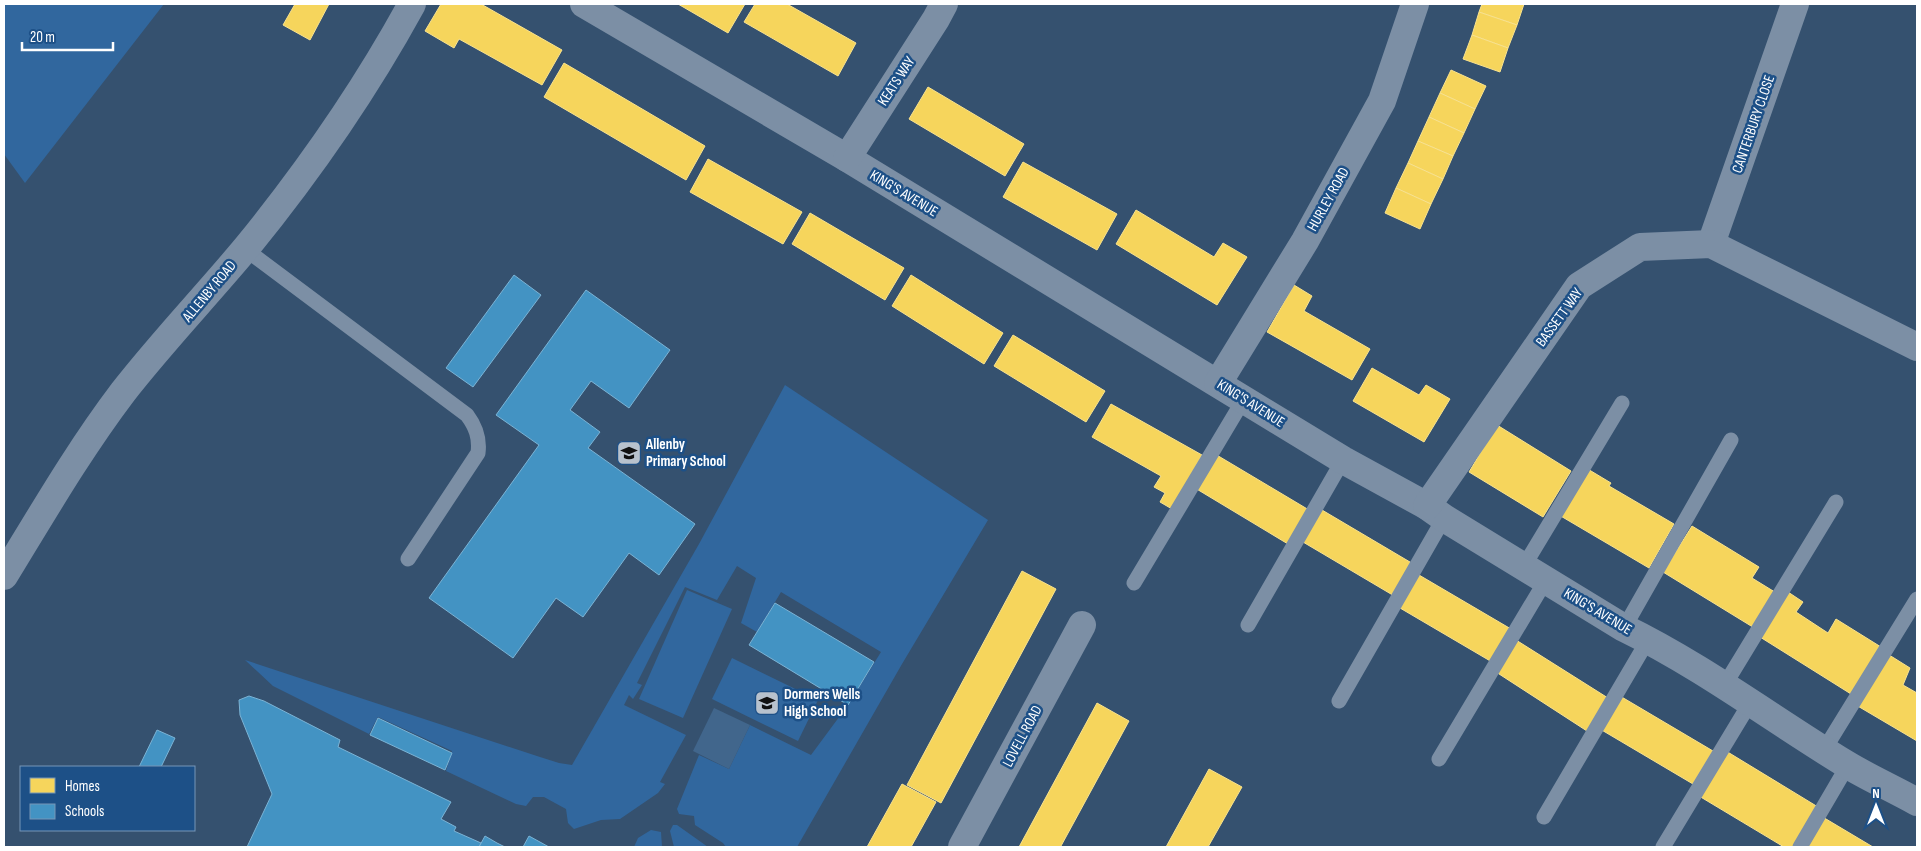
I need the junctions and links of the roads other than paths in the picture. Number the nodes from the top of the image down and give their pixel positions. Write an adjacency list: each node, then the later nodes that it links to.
1 (412, 4): 8 (street, ALLENBY ROAD)
2 (584, 4): 6 (street, KING'S AVENUE)
3 (944, 4): 6 (street, KEATS WAY)
4 (1415, 4): 10 (street, HURLEY ROAD)
5 (1795, 4): 7 (street, CANTERBURY CLOSE)
6 (846, 158): 10 (street, KING'S AVENUE)
7 (1711, 244): 9 (street, BASSETT WAY); 16 (street, BASSETT WAY)
8 (245, 249): 17 (lane); 19 (street, ALLENBY ROAD)
9 (1917, 347)
10 (1218, 383): 11 (street, KING'S AVENUE)
11 (1244, 399): 14 (street, KING'S AVENUE); 20 (lane)
12 (1622, 403): 18 (lane)
13 (1731, 440): 24 (lane)
14 (1343, 460): 16 (street, KING'S AVENUE); 23 (lane)
15 (1836, 502): 26 (lane)
16 (1436, 512): 18 (street, KING'S AVENUE); 27 (lane)
17 (408, 558)
18 (1535, 573): 24 (street, KING'S AVENUE); 30 (lane)
19 (4, 576)
20 (1134, 583)
21 (1917, 599): 29 (lane)
22 (1082, 624): 34 (street, LOVELL ROAD)
23 (1248, 624)
24 (1624, 628): 25 (street, KING'S AVENUE)
25 (1648, 640): 26 (street, KING'S AVENUE); 33 (lane)
26 (1724, 686): 28 (street, KING'S AVENUE)
27 (1339, 701)
28 (1750, 703): 29 (street, KING'S AVENUE); 35 (lane)
29 (1824, 750): 31 (street, KING'S AVENUE)
30 (1439, 759)
31 (1848, 765): 32 (street, KING'S AVENUE); 36 (lane)
32 (1917, 802)
33 (1544, 817)
34 (962, 847)
35 (1663, 847)
36 (1800, 847)

